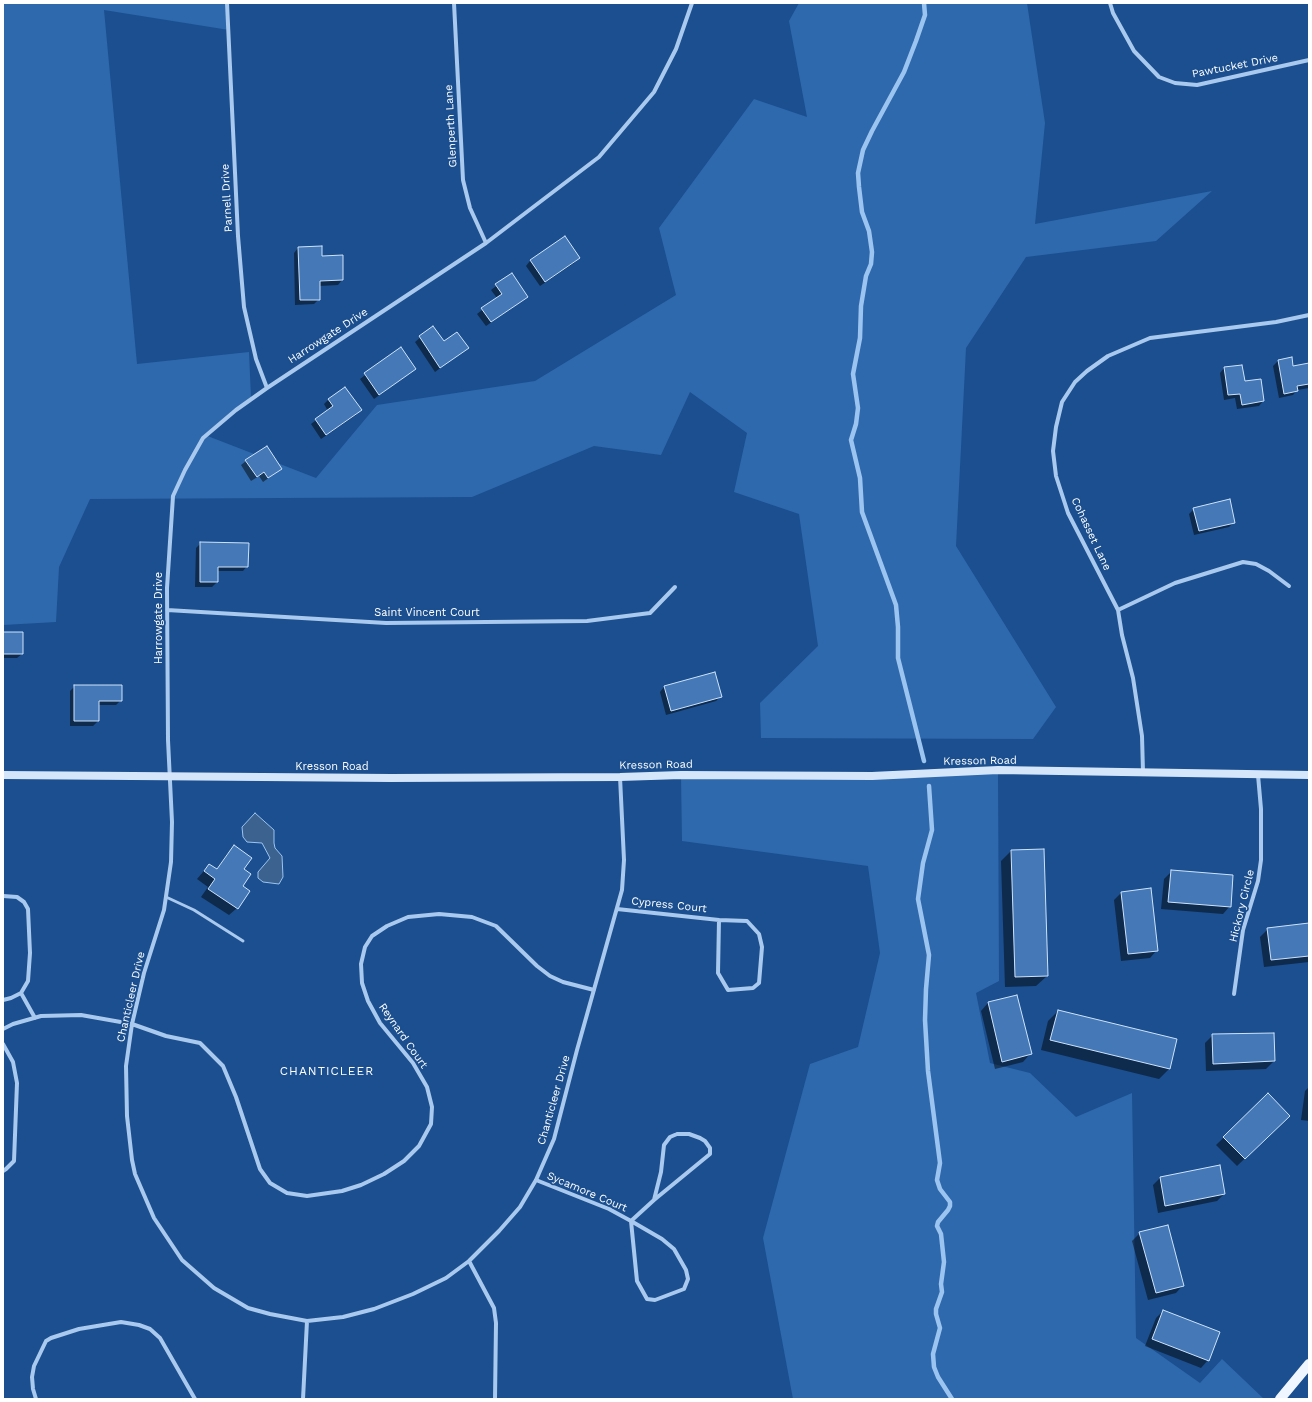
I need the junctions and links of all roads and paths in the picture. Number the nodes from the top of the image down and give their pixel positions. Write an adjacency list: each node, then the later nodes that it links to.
1 (226, 3): 8 (street, Parnell Drive)
2 (454, 3): 6 (street, Glenperth Lane)
3 (692, 3): 6 (street, Harrowgate Drive)
4 (1110, 3): 5 (street, Pawtucket Drive)
5 (1309, 60)
6 (486, 243): 8 (street, Harrowgate Drive)
7 (1309, 315): 12 (street, Cohasset Lane)
8 (267, 388): 11 (street, Harrowgate Drive)
9 (1289, 586): 12 (street)
10 (675, 587): 11 (street, Saint Vincent Court)
11 (167, 610): 17 (street, Harrowgate Drive)
12 (1118, 610): 13 (street, Cohasset Lane)
13 (1143, 773): 15 (street, Kresson Road); 18 (street, Kresson Road)
14 (3, 775): 17 (street, Kresson Road)
15 (1258, 775): 16 (street, Kresson Road); 26 (street, Hickory Circle)
16 (1309, 775)
17 (170, 777): 18 (street, Kresson Road); 20 (street, Chanticleer Drive)
18 (620, 777): 21 (street, Chanticleer Drive)
19 (3, 896): 25 (street)
20 (166, 897): 23 (lane); 29 (street, Chanticleer Drive)
21 (617, 909): 22 (street, Cypress Court); 24 (street, Chanticleer Drive)
22 (719, 920): 22 (street, Cypress Court)
23 (243, 941)
24 (594, 990): 29 (street, Reynard Court); 33 (street, Chanticleer Drive)
25 (21, 992): 27 (street); 28 (street)
26 (1234, 994)
27 (3, 1000)
28 (35, 1018): 29 (street, Reynard Court); 30 (street, Reynard Court)
29 (132, 1024): 37 (street, Chanticleer Drive)
30 (3, 1029)
31 (3, 1044): 32 (street)
32 (3, 1171)
33 (536, 1180): 35 (street, Sycamore Court); 36 (street, Chanticleer Drive)
34 (654, 1200): 34 (street); 35 (street)
35 (631, 1221): 35 (street, Sycamore Court)
36 (469, 1261): 37 (street, Chanticleer Drive); 42 (street)
37 (306, 1321): 41 (street)
38 (1309, 1364): 43 (main road)
39 (36, 1399): 40 (street)
40 (195, 1399)
41 (303, 1399)
42 (495, 1399)
43 (1280, 1399)

